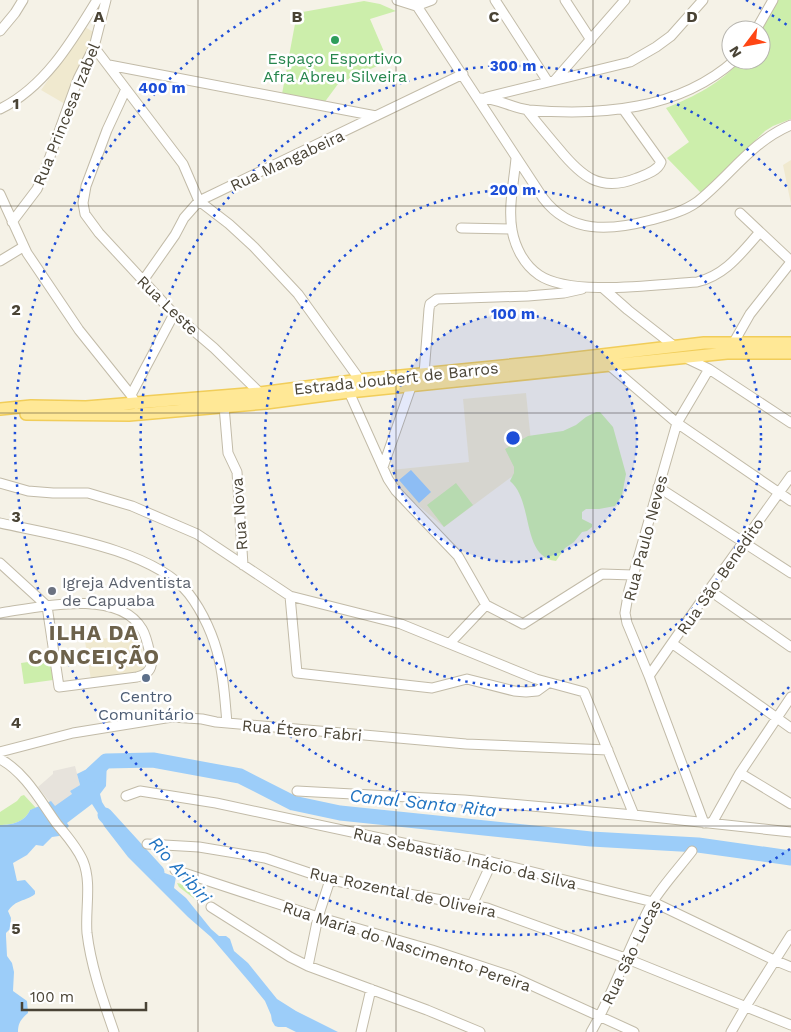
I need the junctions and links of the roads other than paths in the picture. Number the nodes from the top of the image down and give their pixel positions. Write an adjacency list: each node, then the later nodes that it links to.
1 (23, 0): 13 (street)
2 (97, 0): 22 (street)
3 (106, 0): 15 (street, Rua Princesa Izabel)
4 (397, 0): 11 (street)
5 (432, 0): 11 (street)
6 (495, 0): 19 (street)
7 (565, 0): 14 (street)
8 (625, 0): 14 (street)
9 (703, 0): 19 (street)
10 (774, 0): 12 (street)
11 (415, 3): 18 (street)
12 (762, 20)
13 (0, 31)
14 (591, 40): 19 (street)
15 (94, 47): 16 (street); 31 (street, Rua Princesa Izabel)
16 (109, 65): 20 (street); 25 (street)
17 (721, 70): 23 (street)
18 (463, 74): 21 (street); 25 (street, Rua Mangabeira)
19 (551, 81): 21 (street)
20 (126, 89): 29 (street); 38 (street, Rua Leste)
21 (482, 98): 24 (street); 27 (street)
22 (0, 109)
23 (624, 109): 24 (street); 24 (street)
24 (527, 110)
25 (376, 117): 29 (street, Rua Mangabeira)
26 (791, 125): 27 (street)
27 (516, 158): 33 (street)
28 (0, 194): 31 (street)
29 (199, 201): 38 (street, Rua Mangabeira); 50 (street)
30 (740, 213): 34 (street)
31 (12, 222): 35 (street)
32 (461, 228): 33 (street)
33 (512, 229): 39 (street)
34 (760, 232): 36 (street); 40 (street)
35 (23, 247): 37 (street); 54 (street)
36 (791, 261): 42 (street)
37 (0, 262)
38 (142, 282): 41 (street, Rua Leste)
39 (588, 286): 40 (street); 49 (street)
40 (603, 288): 44 (street)
41 (174, 314): 52 (street, Rua Leste); 54 (street)
42 (734, 342): 43 (main road, Estrada Joubert de Barros); 44 (main road, Estrada Joubert de Barros)
43 (791, 343)
44 (674, 346): 49 (main road, Estrada Joubert de Barros)
45 (791, 353): 46 (main road, Estrada Joubert de Barros)
46 (688, 359): 47 (main road, Estrada Joubert de Barros); 48 (street)
47 (609, 365): 51 (main road, Estrada Joubert de Barros); 58 (street)
48 (709, 369): 58 (street, Rua Paulo Neves); 59 (street)
49 (424, 374): 50 (main road, Estrada Joubert de Barros)
50 (360, 380): 52 (main road, Estrada Joubert de Barros)
51 (411, 387): 53 (main road, Estrada Joubert de Barros); 60 (street)
52 (260, 392): 54 (main road, Estrada Joubert de Barros)
53 (349, 392): 55 (main road, Estrada Joubert de Barros); 60 (street)
54 (133, 399): 56 (main road, Estrada Joubert de Barros)
55 (224, 406): 57 (main road, Estrada Joubert de Barros); 69 (street, Rua Nova)
56 (0, 409)
57 (0, 416)
58 (677, 422): 63 (street, Rua Paulo Neves); 64 (street)
59 (791, 423)
60 (383, 467): 74 (street)
61 (791, 476): 64 (street, Rua São Benedito)
62 (0, 483): 69 (street)
63 (658, 487): 67 (street); 71 (street, Rua Paulo Neves)
64 (779, 493): 65 (street); 67 (street, Rua São Benedito)
65 (791, 500)
66 (0, 523): 84 (street)
67 (743, 541): 70 (street); 72 (street, Rua São Benedito)
68 (0, 563): 75 (street)
69 (243, 565): 73 (street)
70 (791, 573)
71 (633, 575): 74 (street); 80 (street, Rua Paulo Neves)
72 (709, 590): 78 (street, Rua São Benedito); 79 (street)
73 (290, 596): 77 (street); 81 (street)
74 (486, 605): 77 (street)
75 (47, 606): 75 (street); 76 (street)
76 (0, 613)
77 (450, 643): 81 (street)
78 (672, 644): 80 (street, Rua São Benedito); 83 (street)
79 (791, 647)
80 (649, 676): 94 (street, Rua Paulo Neves)
81 (548, 683): 86 (street)
82 (791, 697): 83 (street)
83 (777, 719): 85 (street); 89 (street)
84 (227, 723): 86 (street, Rua Étero Fabri); 87 (street, Rua Étero Fabri)
85 (791, 728)
86 (608, 750): 93 (street)
87 (0, 752)
88 (0, 758): 115 (street)
89 (740, 773): 92 (street); 94 (street)
90 (297, 790): 93 (street)
91 (126, 796): 98 (street, Rua Sebastião Inácio da Silva)
92 (791, 804)
93 (634, 815): 94 (street)
94 (708, 823): 95 (street)
95 (791, 832)
96 (147, 844): 100 (street, Rua Rozental de Oliveira)
97 (692, 851): 101 (street, Rua São Lucas)
98 (492, 862): 101 (street, Rua Sebastião Inácio da Silva); 102 (street)
99 (175, 870): 104 (street, Rua Maria do Nascimento Pereira)
100 (330, 880): 102 (street, Rua Rozental de Oliveira); 104 (street)
101 (653, 902): 106 (street, Rua São Lucas); 107 (street, Rua Sebastião Inácio da Silva)
102 (472, 904): 106 (street, Rua Rozental de Oliveira)
103 (211, 907): 108 (street)
104 (318, 917): 108 (street); 112 (street, Rua Maria do Nascimento Pereira)
105 (791, 935): 107 (street)
106 (625, 958): 111 (street, Rua Rozental de Oliveira); 112 (street, Rua São Lucas)
107 (774, 960): 109 (street, Rua Sebastião Inácio da Silva); 111 (street)
108 (308, 966): 110 (street)
109 (791, 966)
110 (371, 989): 114 (street); 116 (street)
111 (746, 1006): 113 (street, Rua Rozental de Oliveira); 119 (street)
112 (600, 1016): 117 (street, Rua São Lucas); 118 (street, Rua Maria do Nascimento Pereira)
113 (791, 1025)
114 (361, 1031)
115 (114, 1032)
116 (480, 1032)
117 (591, 1032)
118 (634, 1032)
119 (731, 1032)

